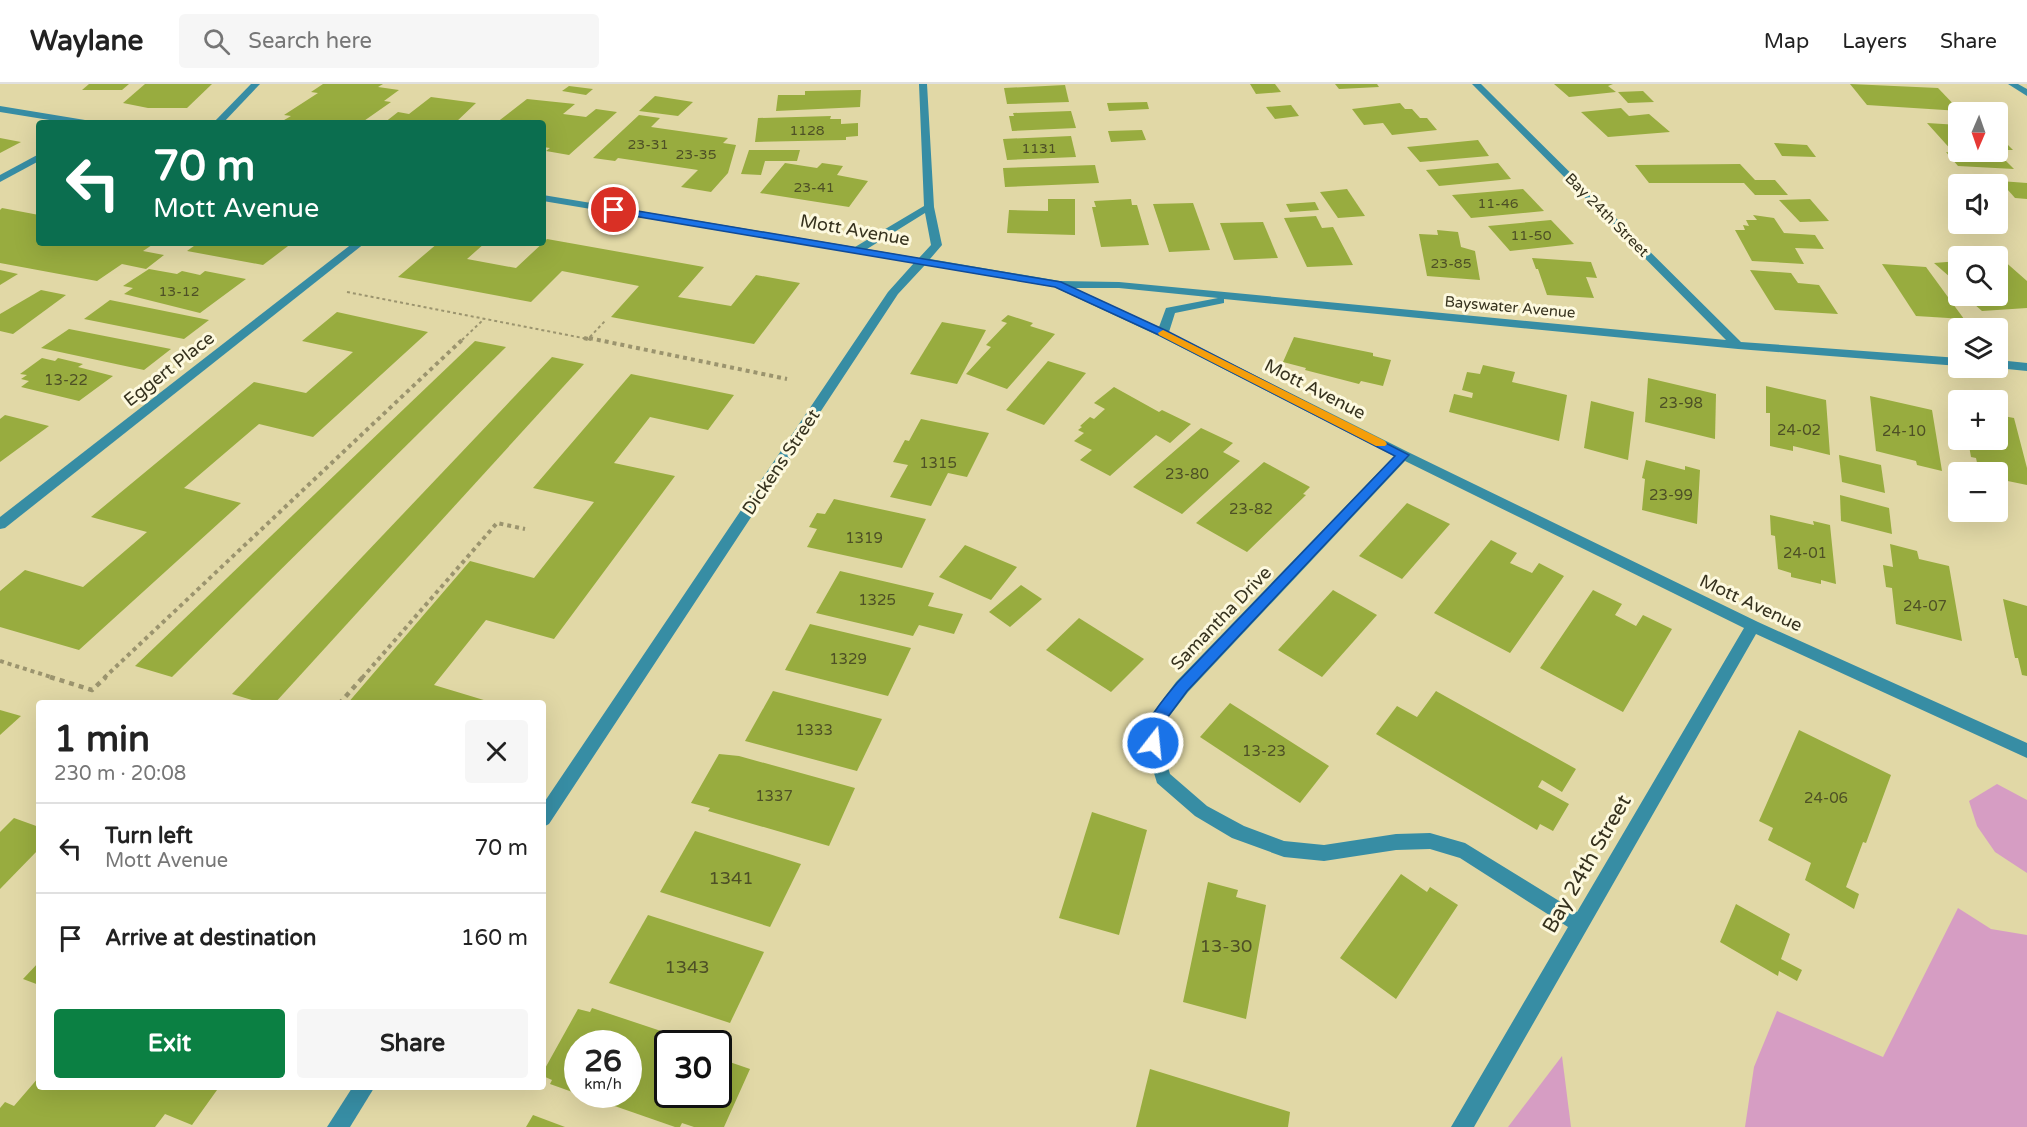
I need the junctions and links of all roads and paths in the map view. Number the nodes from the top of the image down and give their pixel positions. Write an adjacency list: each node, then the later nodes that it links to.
1 (256, 84): 8 (street)
2 (923, 84): 12 (street, Dickens Street)
3 (1476, 84): 23 (street, Bay 24th Street)
4 (2012, 84): 5 (street)
5 (2027, 93)
6 (0, 109): 7 (street)
7 (67, 120)
8 (221, 120)
9 (36, 159): 10 (street)
10 (0, 179)
11 (546, 198): 14 (street, Mott Avenue)
12 (929, 207): 14 (street); 15 (street, Dickens Street)
13 (356, 246): 29 (street, Eggert Place)
14 (858, 250): 15 (street, Mott Avenue)
15 (920, 261): 16 (street, Mott Avenue); 35 (street, Dickens Street)
16 (1057, 284): 18 (street, Bayswater Avenue); 21 (street, Mott Avenue)
17 (343, 291): 19 (path)
18 (1237, 298): 21 (street); 23 (street, Bayswater Avenue)
19 (484, 319): 22 (path); 32 (path)
20 (605, 321): 22 (path)
21 (1163, 333): 28 (street, Mott Avenue)
22 (588, 339): 27 (path)
23 (1738, 345): 24 (street, Bayswater Avenue)
24 (1948, 361)
25 (2008, 365): 26 (street)
26 (2027, 367)
27 (787, 379)
28 (1403, 455): 31 (street, Mott Avenue); 36 (street, Samantha Drive)
29 (0, 524)
30 (525, 529): 33 (path)
31 (1753, 626): 34 (street, Mott Avenue); 36 (street, Bay 24th Street)
32 (0, 661)
33 (342, 700)
34 (2027, 751)
35 (546, 814)
36 (1580, 924): 39 (street, Bay 24th Street)
37 (363, 1090): 38 (street)
38 (338, 1127)
39 (1462, 1127)

